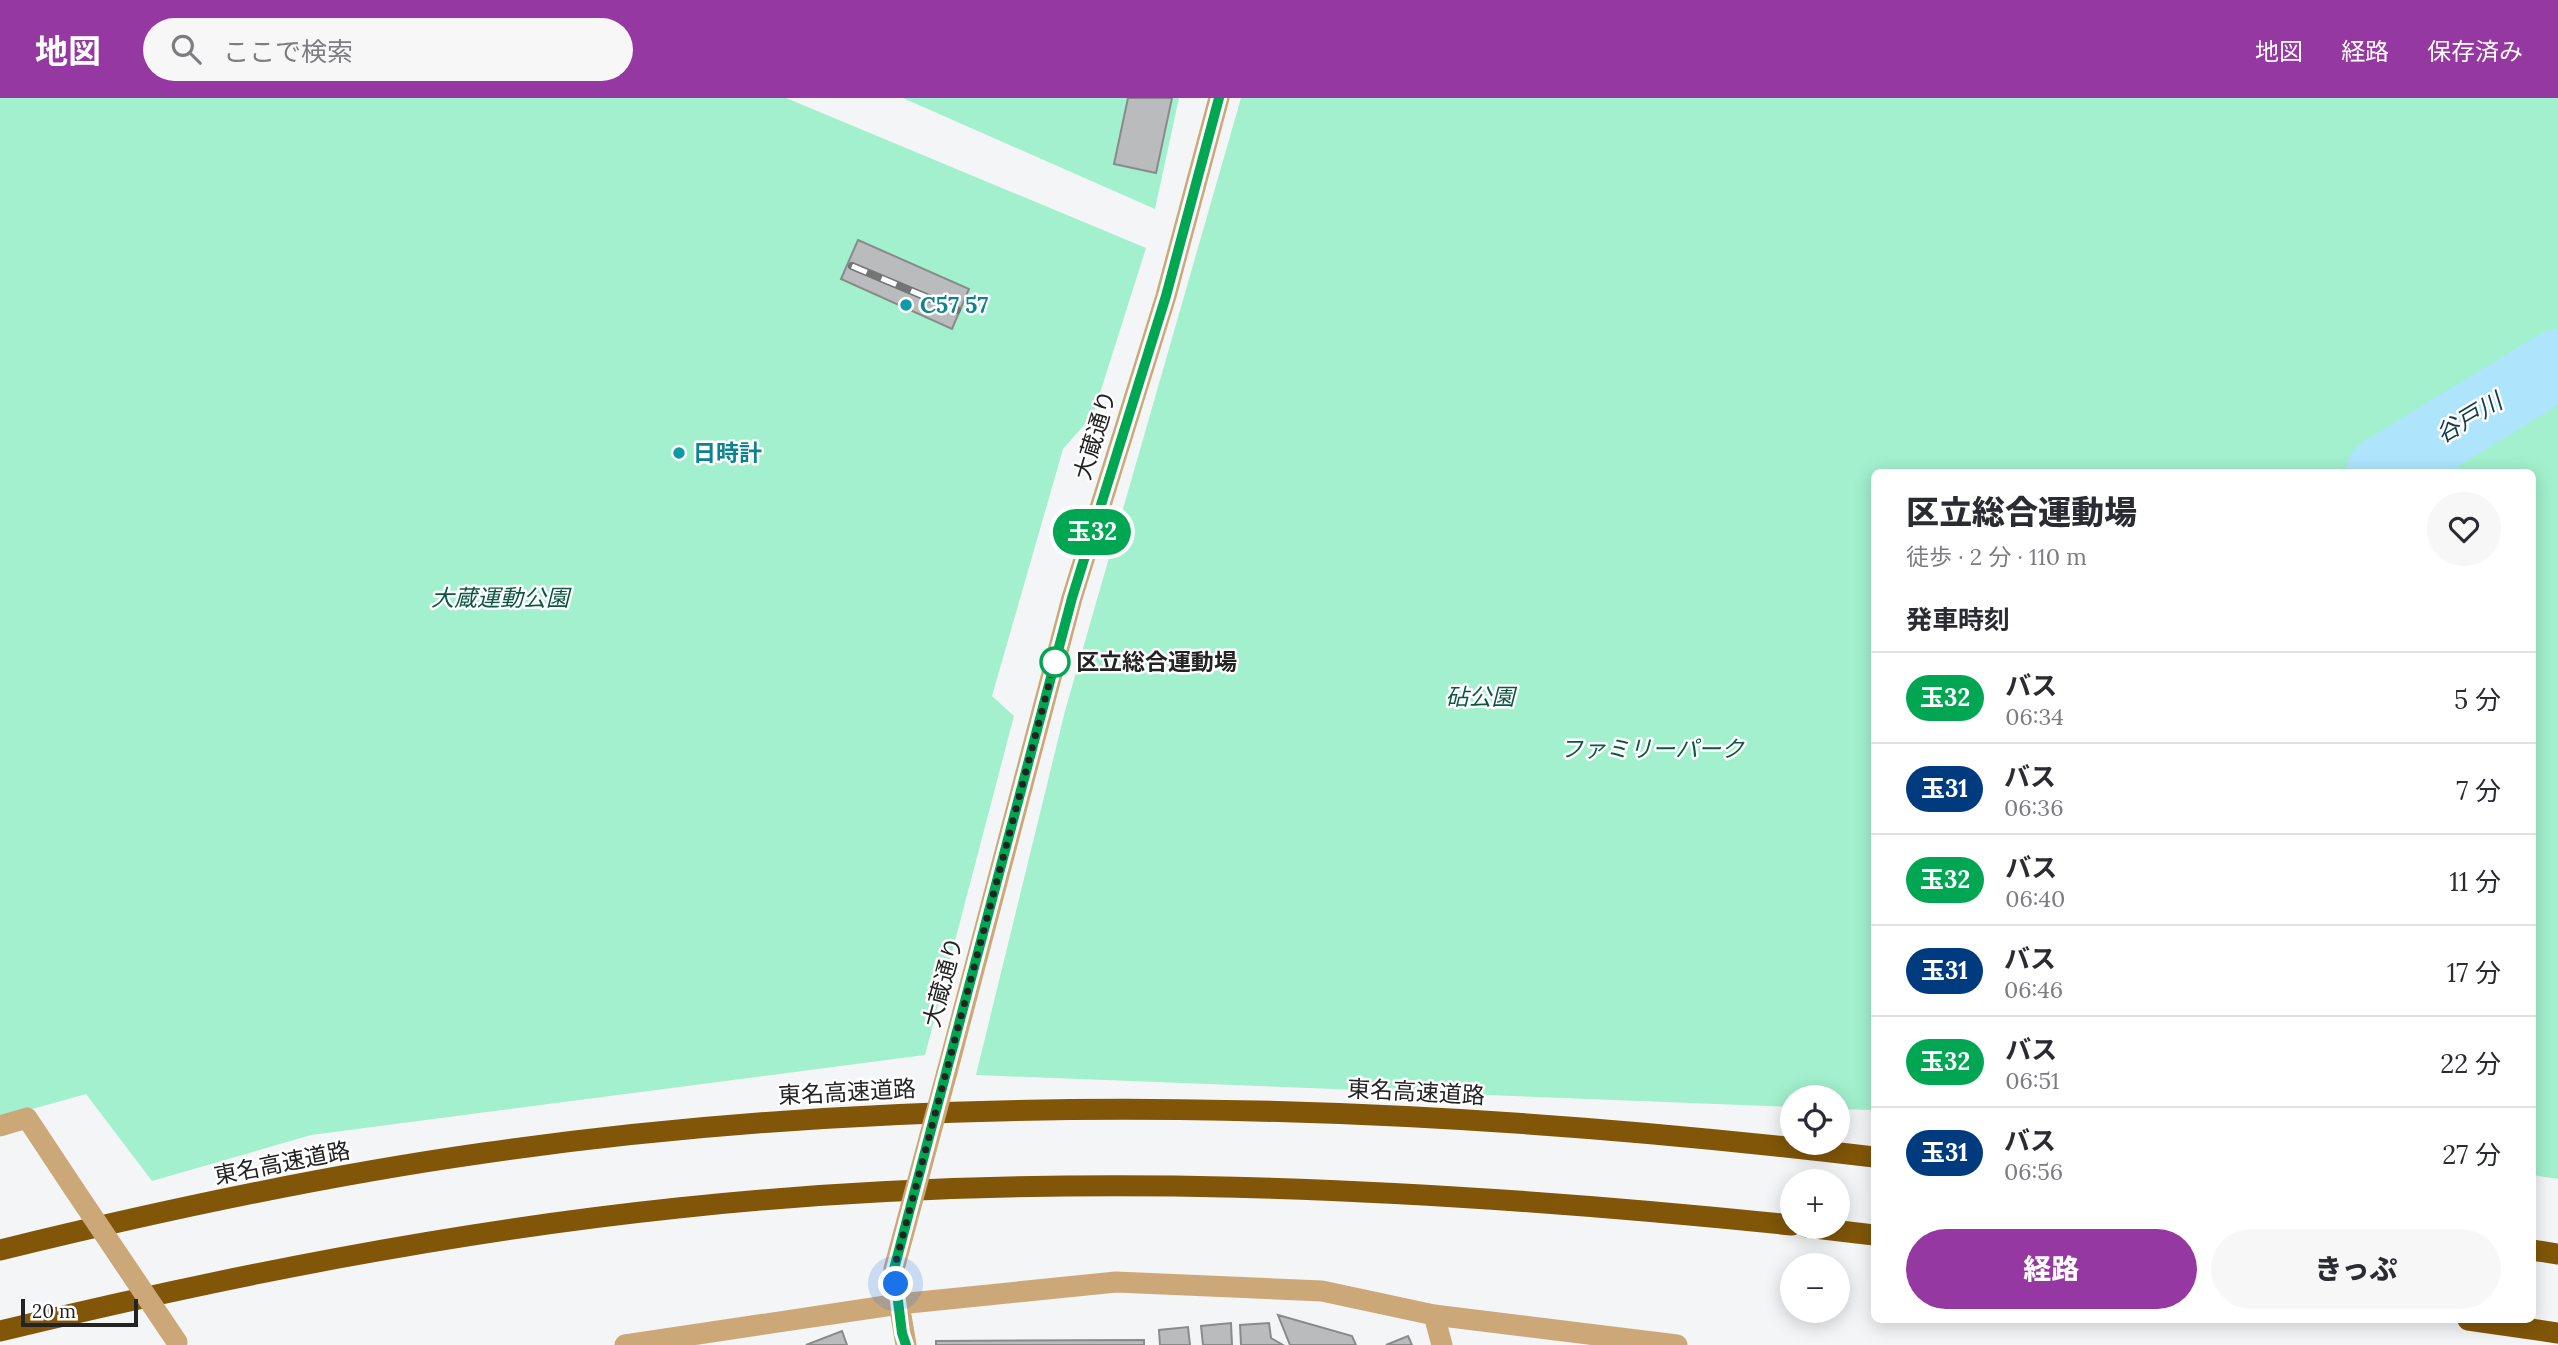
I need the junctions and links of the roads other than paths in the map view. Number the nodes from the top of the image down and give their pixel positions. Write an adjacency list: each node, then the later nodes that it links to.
1 (1219, 98): 10 (street, 大蔵通り, bridge)
2 (0, 1126): 16 (street, bridge)
3 (1871, 1157): 7 (highway, 東名高速道路)
4 (1780, 1224): 13 (highway)
5 (1850, 1232): 6 (highway)
6 (1871, 1235)
7 (0, 1250)
8 (2536, 1251): 9 (highway)
9 (2558, 1254)
10 (897, 1294): 11 (street); 15 (street); 18 (street)
11 (1434, 1315): 19 (street); 20 (street)
12 (2489, 1323): 14 (highway)
13 (0, 1331)
14 (2558, 1333)
15 (649, 1343): 17 (street)
16 (178, 1344)
17 (625, 1345)
18 (906, 1345)
19 (1442, 1345)
20 (1677, 1345)

